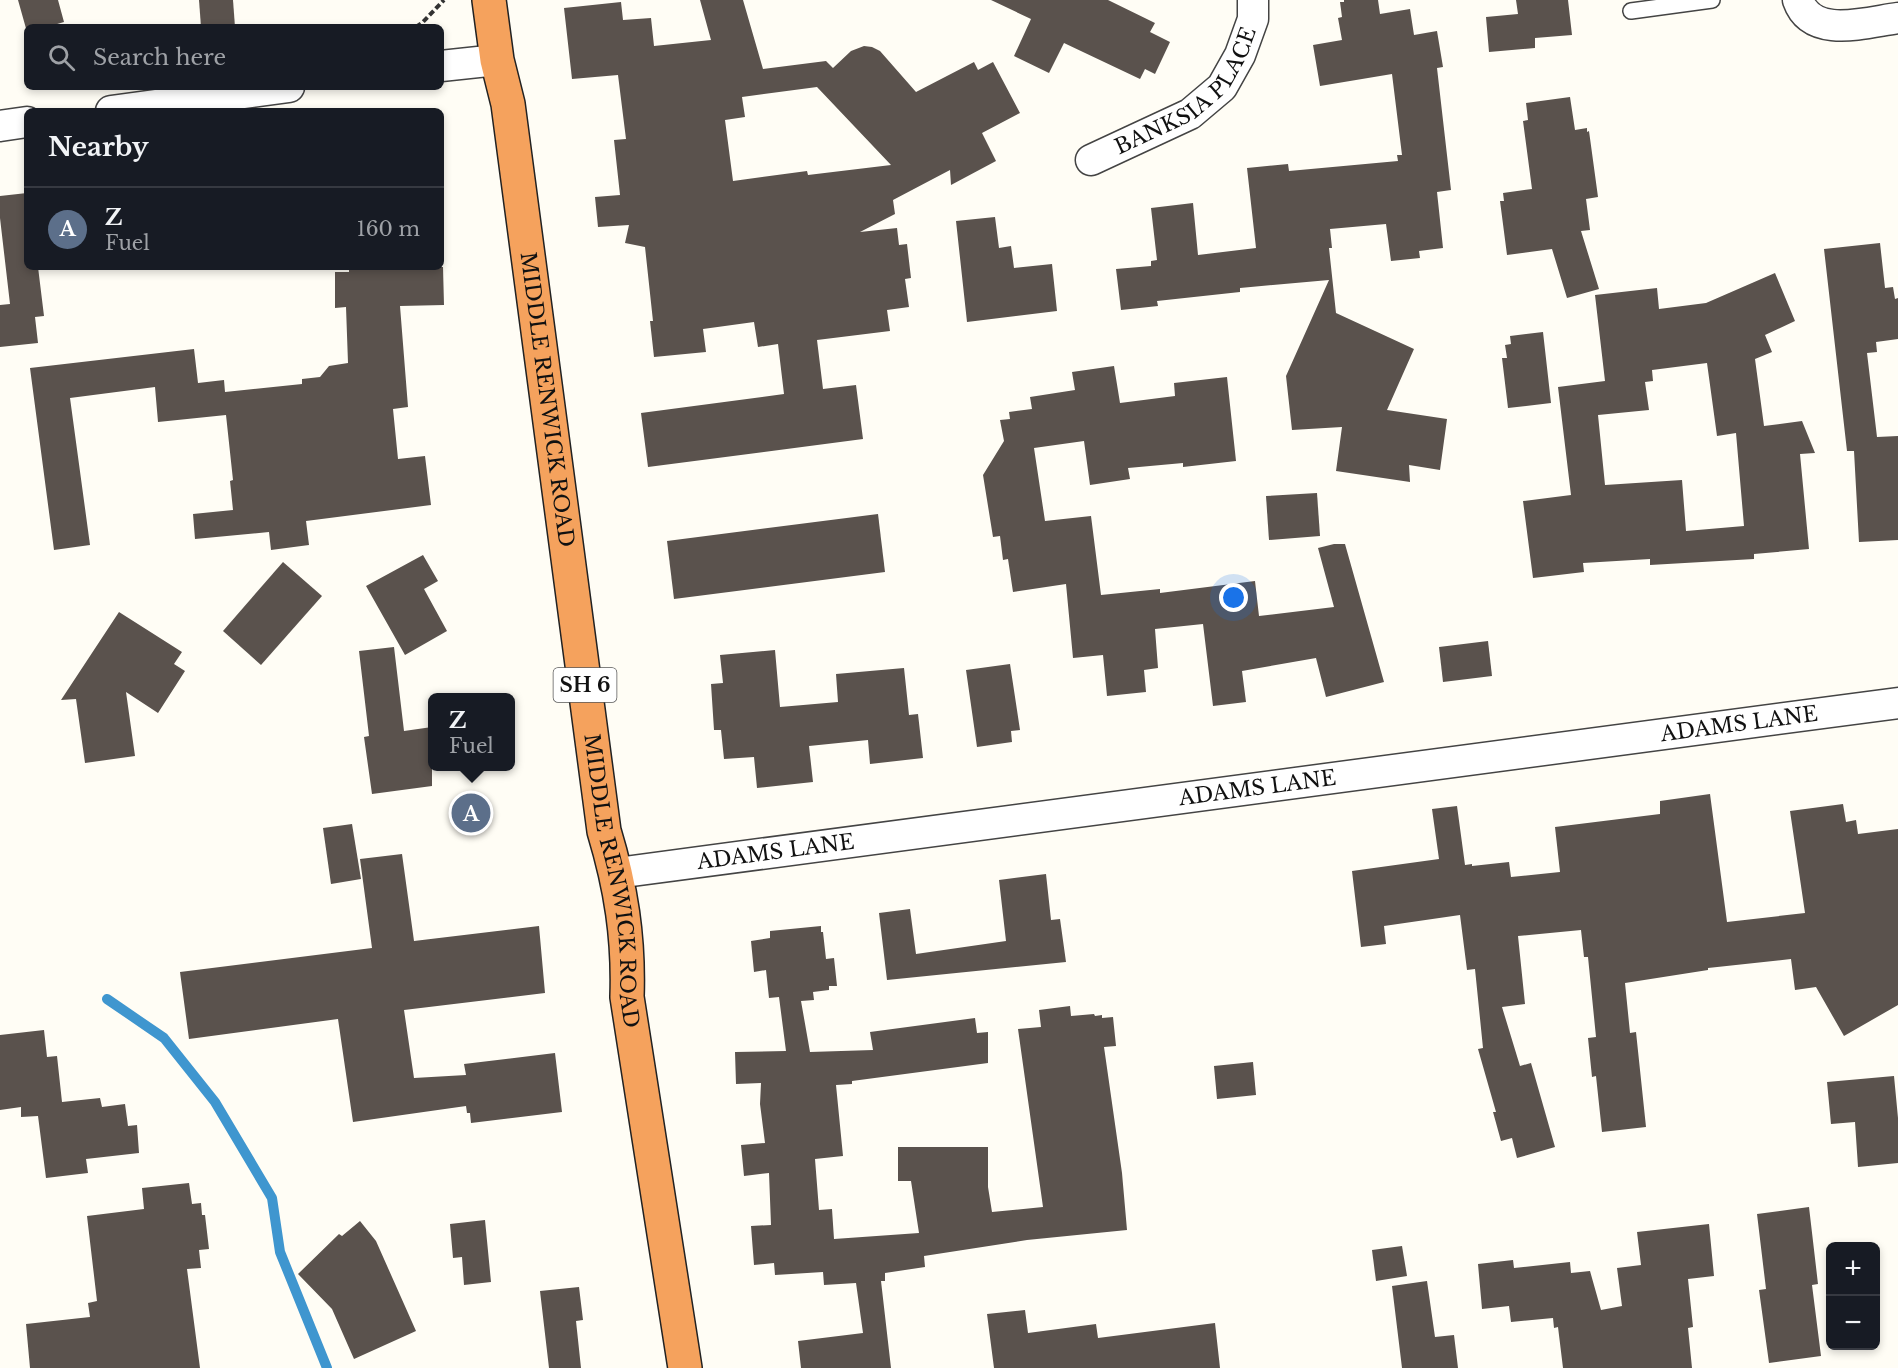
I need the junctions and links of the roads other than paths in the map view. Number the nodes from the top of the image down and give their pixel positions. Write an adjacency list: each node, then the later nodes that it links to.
1 (489, 0): 7 (highway, MIDDLE RENWICK ROAD / SH 6)
2 (1253, 0): 13 (street, BANKSIA PLACE)
3 (1712, 0): 5 (lane)
4 (1798, 0): 6 (street)
5 (1631, 11)
6 (1898, 18)
7 (496, 60): 8 (street); 15 (highway, MIDDLE RENWICK ROAD / SH 6)
8 (444, 66)
9 (267, 90): 10 (street)
10 (133, 108)
11 (24, 122): 12 (street)
12 (0, 126)
13 (1090, 160)
14 (1898, 703): 15 (street, ADAMS LANE)
15 (617, 873): 16 (highway, MIDDLE RENWICK ROAD / SH 6)
16 (685, 1368)

